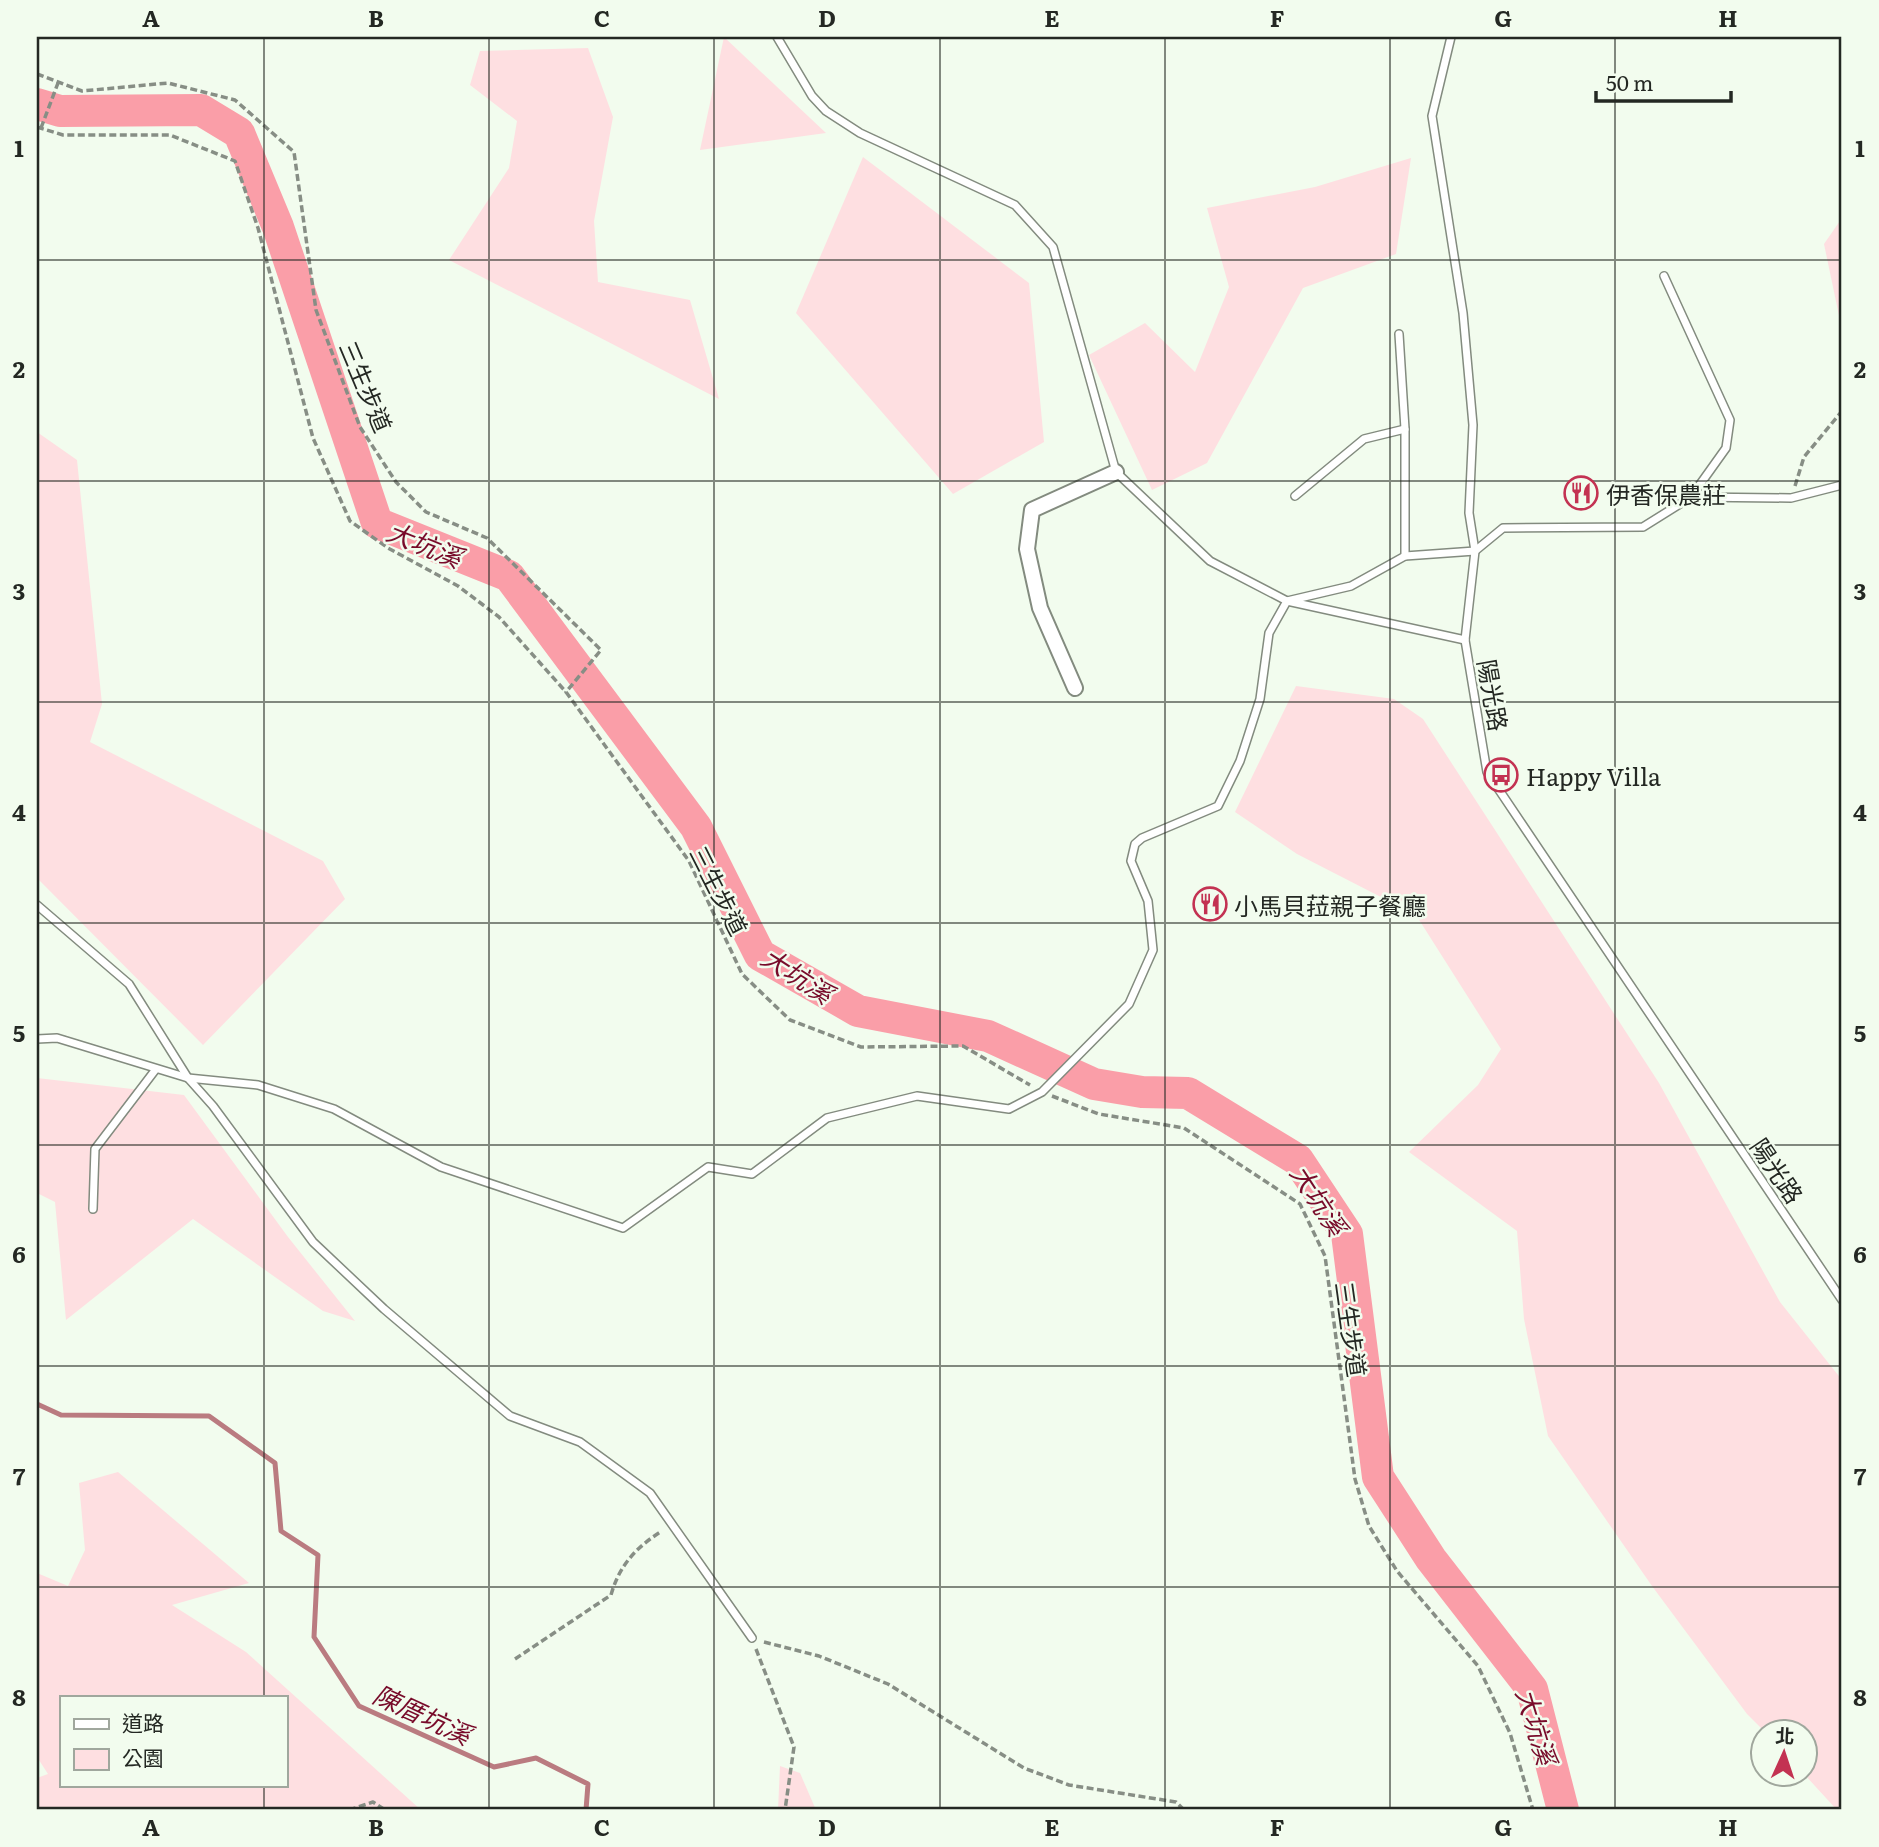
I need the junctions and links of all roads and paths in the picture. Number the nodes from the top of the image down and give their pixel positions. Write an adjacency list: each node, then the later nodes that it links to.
1 (777, 37): 10 (lane)
2 (1451, 37): 15 (lane, 陽光路)
3 (37, 74): 4 (path, 三生步道)
4 (58, 83): 5 (path); 20 (path, 三生步道)
5 (39, 128): 20 (path)
6 (1664, 276): 13 (lane)
7 (1399, 334): 9 (lane)
8 (1842, 411): 14 (path)
9 (1405, 429): 12 (lane); 16 (lane)
10 (1116, 472): 17 (lane); 19 (street)
11 (1842, 485): 14 (lane)
12 (1295, 496)
13 (1691, 497): 14 (lane); 15 (lane)
14 (1791, 498)
15 (1475, 551): 16 (lane); 18 (lane, 陽光路)
16 (1405, 556): 17 (lane)
17 (1287, 601): 18 (lane); 25 (lane)
18 (1465, 640): 27 (lane, 陽光路)
19 (1075, 688)
20 (567, 691): 25 (path, 三生步道)
21 (37, 905): 24 (lane)
22 (37, 1039): 23 (lane)
23 (156, 1069): 24 (lane); 26 (lane)
24 (188, 1079): 25 (lane); 28 (lane)
25 (1042, 1092): 35 (path, 三生步道)
26 (93, 1209)
27 (1842, 1300)
28 (673, 1525): 29 (lane); 30 (path)
29 (752, 1638): 33 (path); 34 (path)
30 (515, 1659)
31 (349, 1810): 32 (path)
32 (385, 1810)
33 (785, 1810)
34 (1184, 1810)
35 (1534, 1810)

